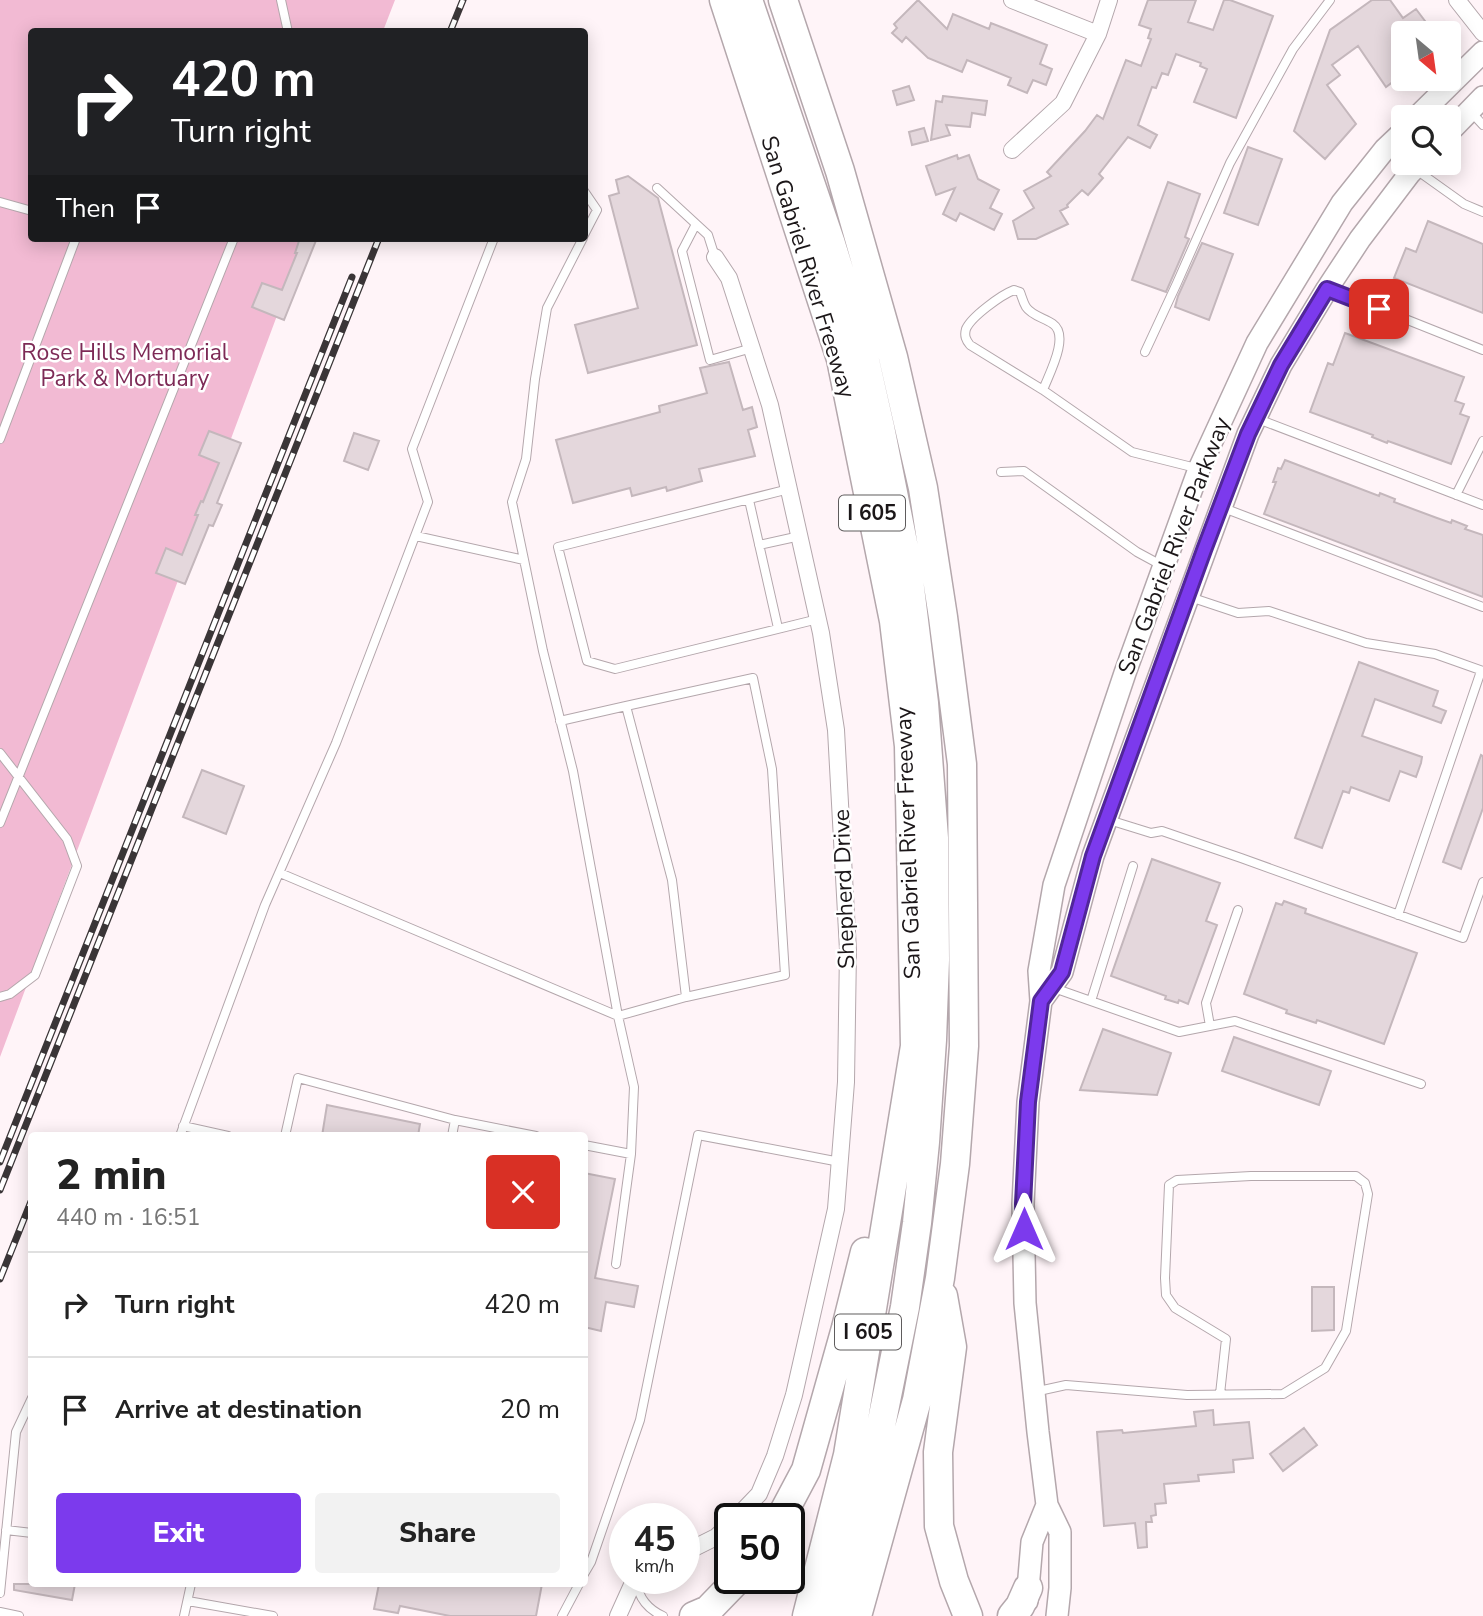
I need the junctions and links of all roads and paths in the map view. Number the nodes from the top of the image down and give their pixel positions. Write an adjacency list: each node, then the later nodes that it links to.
1 (281, 0): 10 (lane)
2 (724, 0): 75 (highway, San Gabriel River Freeway / I 605)
3 (748, 0): 117 (highway)
4 (762, 0): 92 (highway)
5 (783, 0): 88 (highway, I 605)
6 (1012, 0): 12 (street)
7 (1109, 0): 12 (street)
8 (1331, 0): 36 (lane)
9 (1457, 0): 11 (street)
10 (287, 28)
11 (1483, 33)
12 (1098, 34): 18 (street)
13 (1483, 52): 14 (main road)
14 (1429, 105)
15 (1479, 111): 16 (main road)
16 (1461, 124)
17 (1391, 143): 41 (main road, San Gabriel River Parkway)
18 (1012, 150)
19 (1409, 175): 33 (main road, San Gabriel River Parkway)
20 (1429, 175): 25 (lane)
21 (657, 188): 26 (lane)
22 (588, 197): 27 (lane)
23 (0, 202): 24 (lane)
24 (28, 210)
25 (1483, 212)
26 (696, 224): 32 (lane); 34 (lane)
27 (588, 229)
28 (74, 242): 39 (lane)
29 (232, 242): 61 (lane)
30 (492, 242): 48 (lane)
31 (581, 242): 51 (lane)
32 (715, 257): 34 (street, Shepherd Drive)
33 (1327, 289): 35 (lane); 38 (main road, San Gabriel River Parkway)
34 (752, 348): 43 (street, Shepherd Drive)
35 (1483, 350)
36 (1145, 352)
37 (1043, 390): 37 (lane); 41 (lane)
38 (1255, 418): 44 (lane); 47 (main road, San Gabriel River Parkway)
39 (0, 439)
40 (1483, 441): 44 (lane)
41 (1199, 469): 52 (main road, San Gabriel River Parkway)
42 (1001, 472): 52 (lane)
43 (789, 489): 45 (lane); 49 (street, Shepherd Drive)
44 (1456, 495): 46 (lane)
45 (749, 499): 50 (lane); 56 (lane)
46 (1483, 505)
47 (1220, 506): 53 (main road, San Gabriel River Parkway); 54 (lane)
48 (415, 536): 51 (lane); 65 (lane)
49 (800, 536): 50 (lane); 55 (street, Shepherd Drive)
50 (759, 545): 56 (lane)
51 (524, 560): 59 (lane)
52 (1164, 566): 69 (main road, San Gabriel River Parkway)
53 (1187, 596): 57 (lane); 62 (main road, San Gabriel River Parkway)
54 (1483, 607)
55 (818, 619): 56 (lane); 86 (street, Shepherd Drive)
56 (778, 628)
57 (1482, 671): 68 (lane)
58 (626, 706): 59 (lane); 71 (lane); 71 (lane)
59 (560, 721): 73 (lane)
60 (0, 753): 61 (lane)
61 (18, 776): 63 (lane); 70 (lane)
62 (1106, 819): 68 (lane); 69 (main road, San Gabriel River Parkway)
63 (0, 822)
64 (1133, 866): 72 (lane)
65 (279, 873): 73 (lane); 78 (lane)
66 (1483, 882): 68 (lane)
67 (1238, 911): 74 (lane)
68 (1398, 915)
69 (1046, 994): 72 (lane); 89 (main road, San Gabriel River Parkway)
70 (0, 997)
71 (687, 997): 73 (lane)
72 (1091, 1001): 74 (lane)
73 (618, 1016): 85 (lane)
74 (1210, 1026): 76 (lane)
75 (915, 1046): 94 (highway); 116 (highway, San Gabriel River Freeway / I 605)
76 (1421, 1084)
77 (455, 1120): 81 (lane); 82 (lane); 83 (lane)
78 (183, 1126): 79 (lane); 80 (lane)
79 (181, 1132)
80 (210, 1132)
81 (286, 1132)
82 (453, 1132)
83 (516, 1132)
84 (588, 1146): 85 (lane)
85 (631, 1154): 87 (lane)
86 (840, 1161): 93 (street, Shepherd Drive); 98 (lane)
87 (616, 1265)
88 (940, 1278): 92 (highway, I 605); 108 (highway)
89 (1034, 1392): 90 (lane); 95 (main road, San Gabriel River Parkway)
90 (1220, 1394): 90 (lane)
91 (28, 1406): 96 (lane)
92 (907, 1438): 118 (highway, I 605)
93 (750, 1503)
94 (788, 1503)
95 (1047, 1505): 101 (main road, San Gabriel River Parkway); 121 (main road, San Gabriel River Parkway)
96 (6, 1530): 97 (lane); 102 (lane)
97 (28, 1533)
98 (588, 1567)
99 (190, 1587): 106 (lane)
100 (577, 1587): 112 (lane)
101 (1028, 1588): 119 (highway); 120 (main road, San Gabriel River Parkway)
102 (0, 1593)
103 (628, 1594): 113 (street)
104 (640, 1594): 114 (lane)
105 (724, 1594): 115 (highway)
106 (188, 1601): 110 (lane); 111 (lane)
107 (0, 1612): 109 (lane)
108 (969, 1613)
109 (19, 1616)
110 (184, 1616)
111 (273, 1616)
112 (562, 1616)
113 (618, 1616)
114 (663, 1616)
115 (694, 1616)
116 (807, 1616)
117 (829, 1616)
118 (857, 1616)
119 (1012, 1616)
120 (1026, 1616)
121 (1057, 1616)

